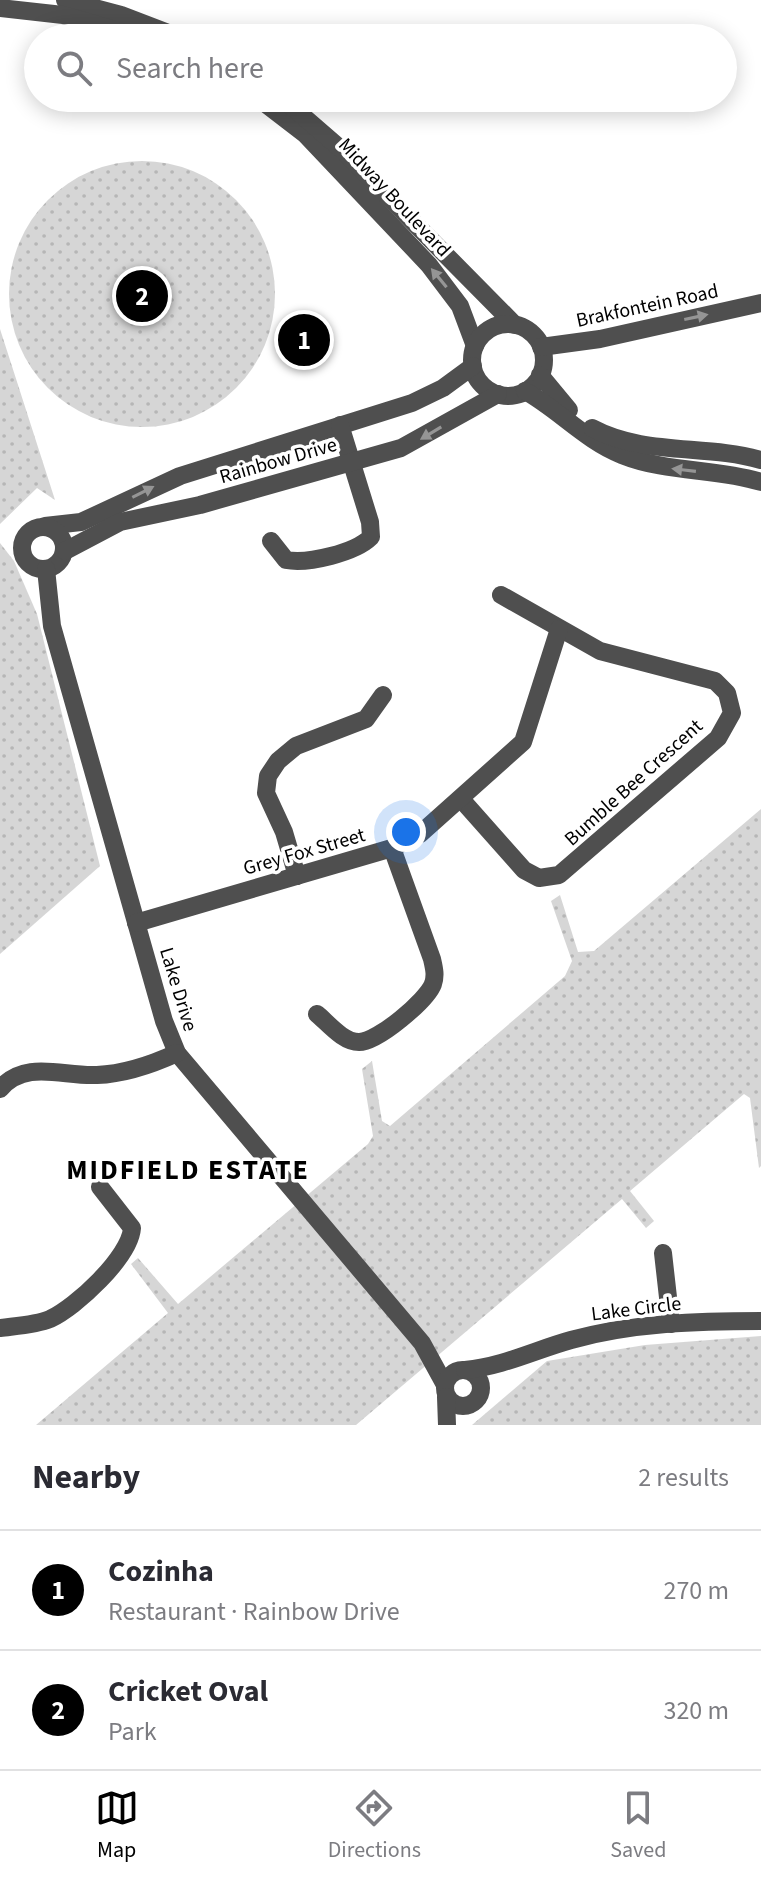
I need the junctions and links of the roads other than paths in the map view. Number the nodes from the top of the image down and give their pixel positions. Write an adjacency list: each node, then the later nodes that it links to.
1 (65, 0): 4 (street)
2 (0, 8): 3 (street)
3 (94, 24)
4 (144, 24)
5 (276, 112): 9 (street, Midway Boulevard, one-way to 5)
6 (298, 112): 8 (street, Midway Boulevard)
7 (761, 303): 10 (street, Brakfontein Road, one-way to 7)
8 (515, 325): 9 (street); 10 (street, Midway Boulevard)
9 (475, 346): 11 (street, Midway Boulevard)
10 (541, 347): 12 (street)
11 (473, 366): 14 (street); 15 (street, Rainbow Drive)
12 (540, 375): 13 (street); 16 (street)
13 (525, 391): 14 (street); 18 (street, one-way to 13)
14 (498, 394): 17 (street, Rainbow Drive, one-way to 17)
15 (340, 425): 17 (street); 19 (street, Rainbow Drive, one-way to 15)
16 (761, 460)
17 (351, 462): 20 (street); 21 (street, Rainbow Drive)
18 (761, 482)
19 (45, 526): 21 (street); 22 (street)
20 (271, 541)
21 (65, 551): 22 (street)
22 (46, 569): 29 (street, Lake Drive)
23 (501, 595): 24 (street, Bumble Bee Crescent)
24 (559, 629): 26 (street, Grey Fox Street); 26 (street, Bumble Bee Crescent)
25 (383, 695): 28 (street)
26 (461, 799): 27 (street, Grey Fox Street)
27 (392, 848): 28 (street, Grey Fox Street); 30 (street)
28 (297, 876): 29 (street, Grey Fox Street)
29 (136, 923): 31 (street, Lake Drive)
30 (317, 1014)
31 (177, 1053): 32 (street); 38 (street, Lake Drive)
32 (0, 1089)
33 (100, 1187): 37 (street)
34 (663, 1253): 36 (street)
35 (761, 1321): 36 (street, Lake Circle)
36 (671, 1324): 39 (street, Lake Circle)
37 (0, 1328)
38 (422, 1343): 40 (street, Lake Drive); 42 (street, Lake Drive)
39 (521, 1359): 40 (street, Lake Circle); 41 (street, Lake Circle)
40 (463, 1370): 41 (street); 42 (street)
41 (481, 1389): 43 (street)
42 (446, 1391): 43 (street); 44 (street)
43 (464, 1407): 44 (street)
44 (449, 1425)

